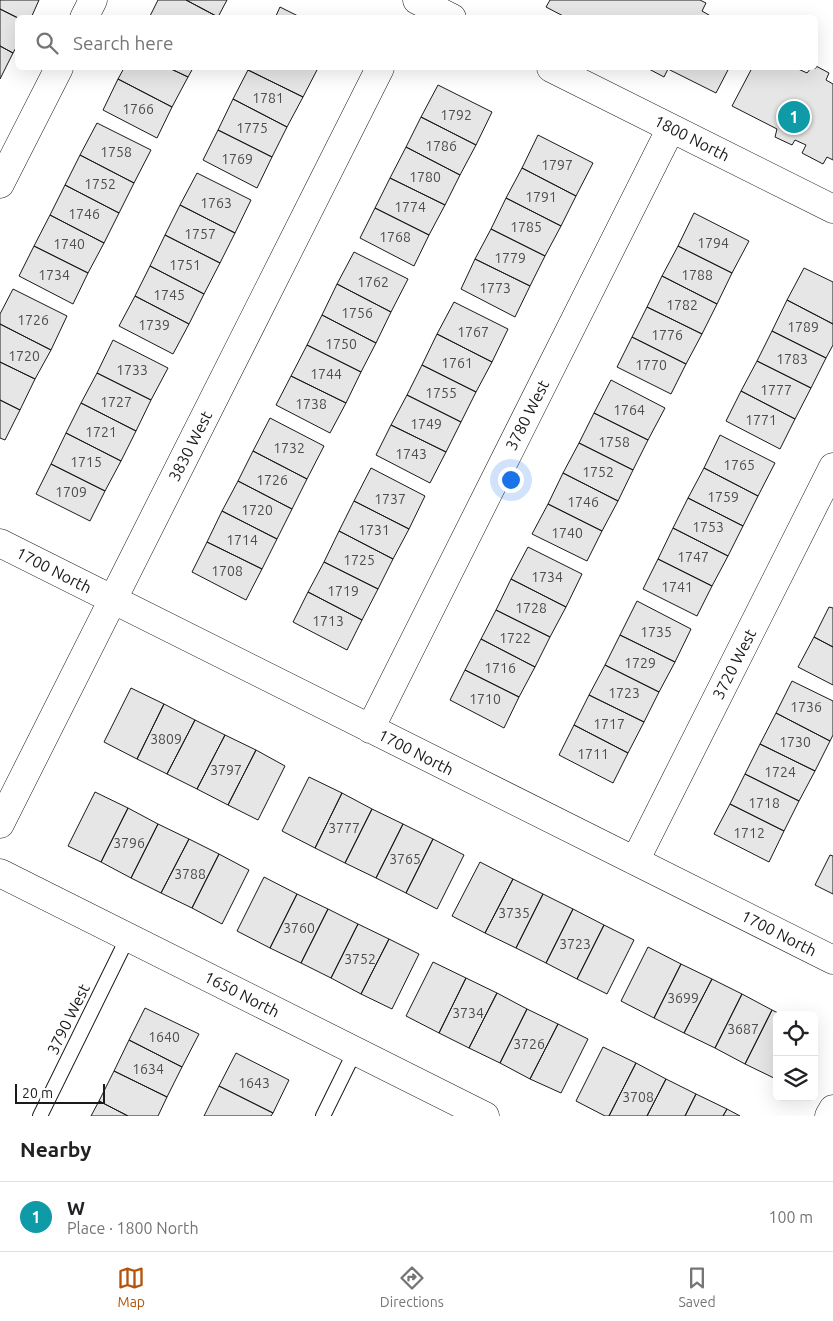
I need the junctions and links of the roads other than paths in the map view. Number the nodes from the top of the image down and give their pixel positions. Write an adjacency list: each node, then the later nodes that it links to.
1 (93, 0): 3 (street)
2 (415, 0): 4 (street); 5 (street)
3 (86, 15)
4 (407, 15)
5 (446, 15)
6 (58, 70): 10 (street)
7 (379, 70): 14 (street, 3830 West)
8 (555, 70): 9 (street, 1800 North)
9 (671, 128): 11 (street, 1800 North); 15 (street, 3780 West)
10 (2, 173)
11 (833, 209)
12 (833, 467): 17 (street, 3720 West)
13 (0, 543): 14 (street, 1700 North)
14 (113, 600): 15 (street, 1700 North); 16 (street, 3830 West)
15 (370, 728): 17 (street, 1700 North)
16 (0, 824)
17 (635, 861): 20 (street, 1700 North)
18 (0, 873): 19 (street, 1650 North)
19 (128, 937): 21 (street, 1650 North); 23 (lane, 3790 West)
20 (833, 960)
21 (356, 1051): 24 (lane); 25 (street, 1650 North)
22 (833, 1109): 26 (street)
23 (40, 1116)
24 (323, 1116)
25 (485, 1116)
26 (829, 1116)

